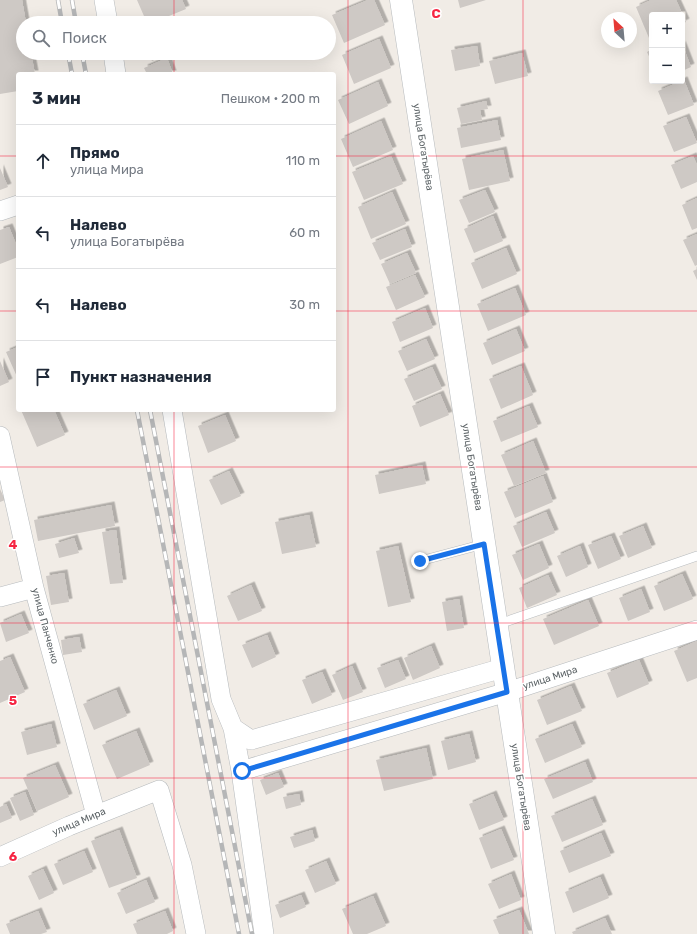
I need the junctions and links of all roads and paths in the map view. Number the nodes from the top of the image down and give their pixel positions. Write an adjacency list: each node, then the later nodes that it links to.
1 (104, 0): 3 (street)
2 (401, 0): 10 (street, улица Богатырёва)
3 (107, 16)
4 (114, 60): 5 (street)
5 (116, 72)
6 (16, 206): 7 (street)
7 (0, 212)
8 (172, 412): 19 (street)
9 (0, 436): 13 (street, улица Панченко)
10 (484, 544): 12 (lane); 15 (street, улица Богатырёва)
11 (697, 556): 15 (lane)
12 (420, 561)
13 (34, 588): 14 (street); 21 (street, улица Панченко)
14 (0, 597)
15 (496, 625): 17 (street, улица Богатырёва)
16 (697, 630): 18 (street, улица Мира)
17 (503, 668): 18 (street, улица Богатырёва); 19 (street)
18 (507, 692): 20 (street, улица Мира); 25 (street, улица Богатырёва)
19 (232, 728): 20 (street)
20 (242, 771): 24 (street)
21 (96, 815): 22 (street, улица Мира); 23 (street, улица Мира)
22 (0, 857)
23 (196, 934)
24 (264, 934)
25 (544, 934)

